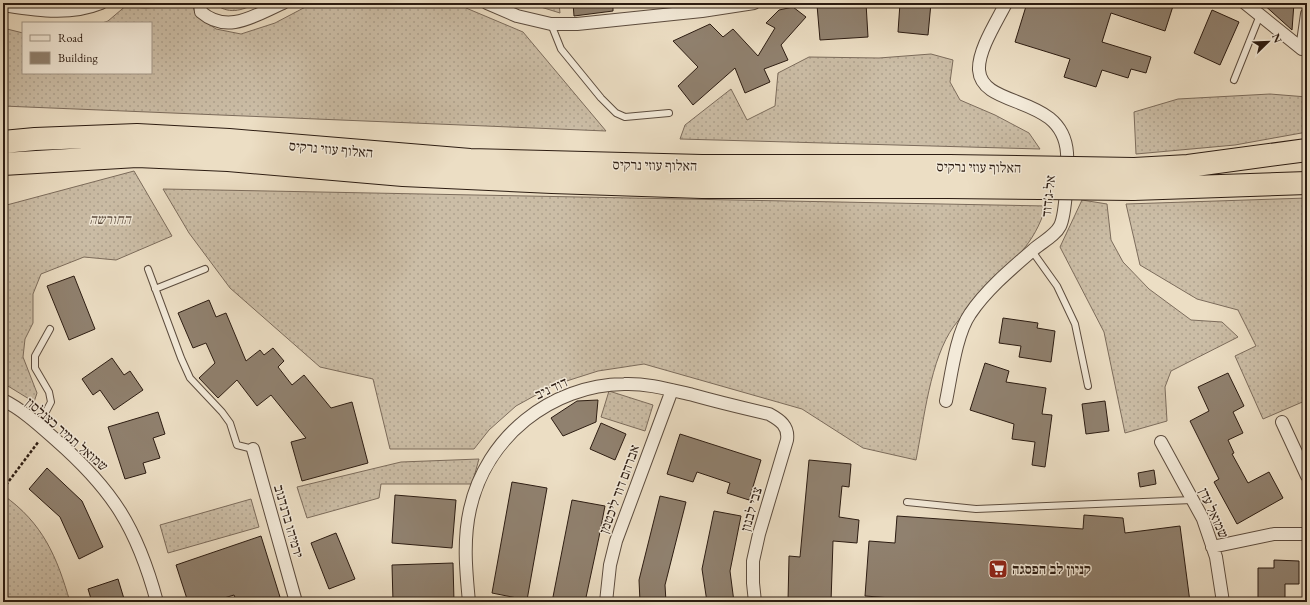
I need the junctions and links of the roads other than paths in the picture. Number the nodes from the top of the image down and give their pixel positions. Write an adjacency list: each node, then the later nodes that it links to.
1 (101, 3): 8 (street)
2 (200, 3): 3 (street)
3 (283, 3)
4 (487, 3): 11 (street)
5 (754, 3): 11 (street)
6 (1006, 3): 22 (street, אל-ג'דוד)
7 (1245, 3): 10 (street)
8 (3, 6)
9 (1307, 14): 10 (street)
10 (1260, 15): 12 (lane)
11 (551, 24): 13 (lane)
12 (1234, 80)
13 (669, 113)
14 (3, 138): 15 (highway)
15 (35, 139): 16 (highway, האלוף עוזי נרקיס); 19 (highway, האלוף עוזי נרקיס)
16 (3, 142)
17 (1307, 150): 20 (highway, האלוף עוזי נרקיס)
18 (3, 164): 19 (highway, האלוף עוזי נרקיס)
19 (949, 176): 20 (highway, האלוף עוזי נרקיס, bridge)
20 (1134, 179): 21 (highway, האלוף עוזי נרקיס)
21 (1307, 183)
22 (1032, 251): 27 (lane); 30 (street, אל-ג'דוד)
23 (148, 269): 25 (lane)
24 (205, 269): 25 (lane)
25 (155, 289): 35 (lane)
26 (50, 329): 33 (lane)
27 (1088, 386)
28 (672, 390): 32 (street, דוד ניב); 43 (street, דוד ניב); 44 (street, אברהם דוד ליכטמן)
29 (3, 400): 33 (street, שמואל תמיר כצנלסון)
30 (946, 401)
31 (1282, 422): 36 (street)
32 (786, 426): 45 (street, צבי לבנון)
33 (43, 428): 41 (street, שמואל תמיר כצנלסון)
34 (1161, 442): 37 (street, שמואל עדן)
35 (253, 449): 42 (street, ירמיהו ברנדנוב)
36 (1307, 476)
37 (1192, 500): 38 (lane); 40 (street, שמואל עדן)
38 (907, 502)
39 (1307, 534): 40 (street)
40 (1212, 546): 46 (street, שמואל עדן)
41 (157, 602)
42 (296, 602)
43 (468, 602)
44 (606, 602)
45 (755, 602)
46 (1223, 602)

